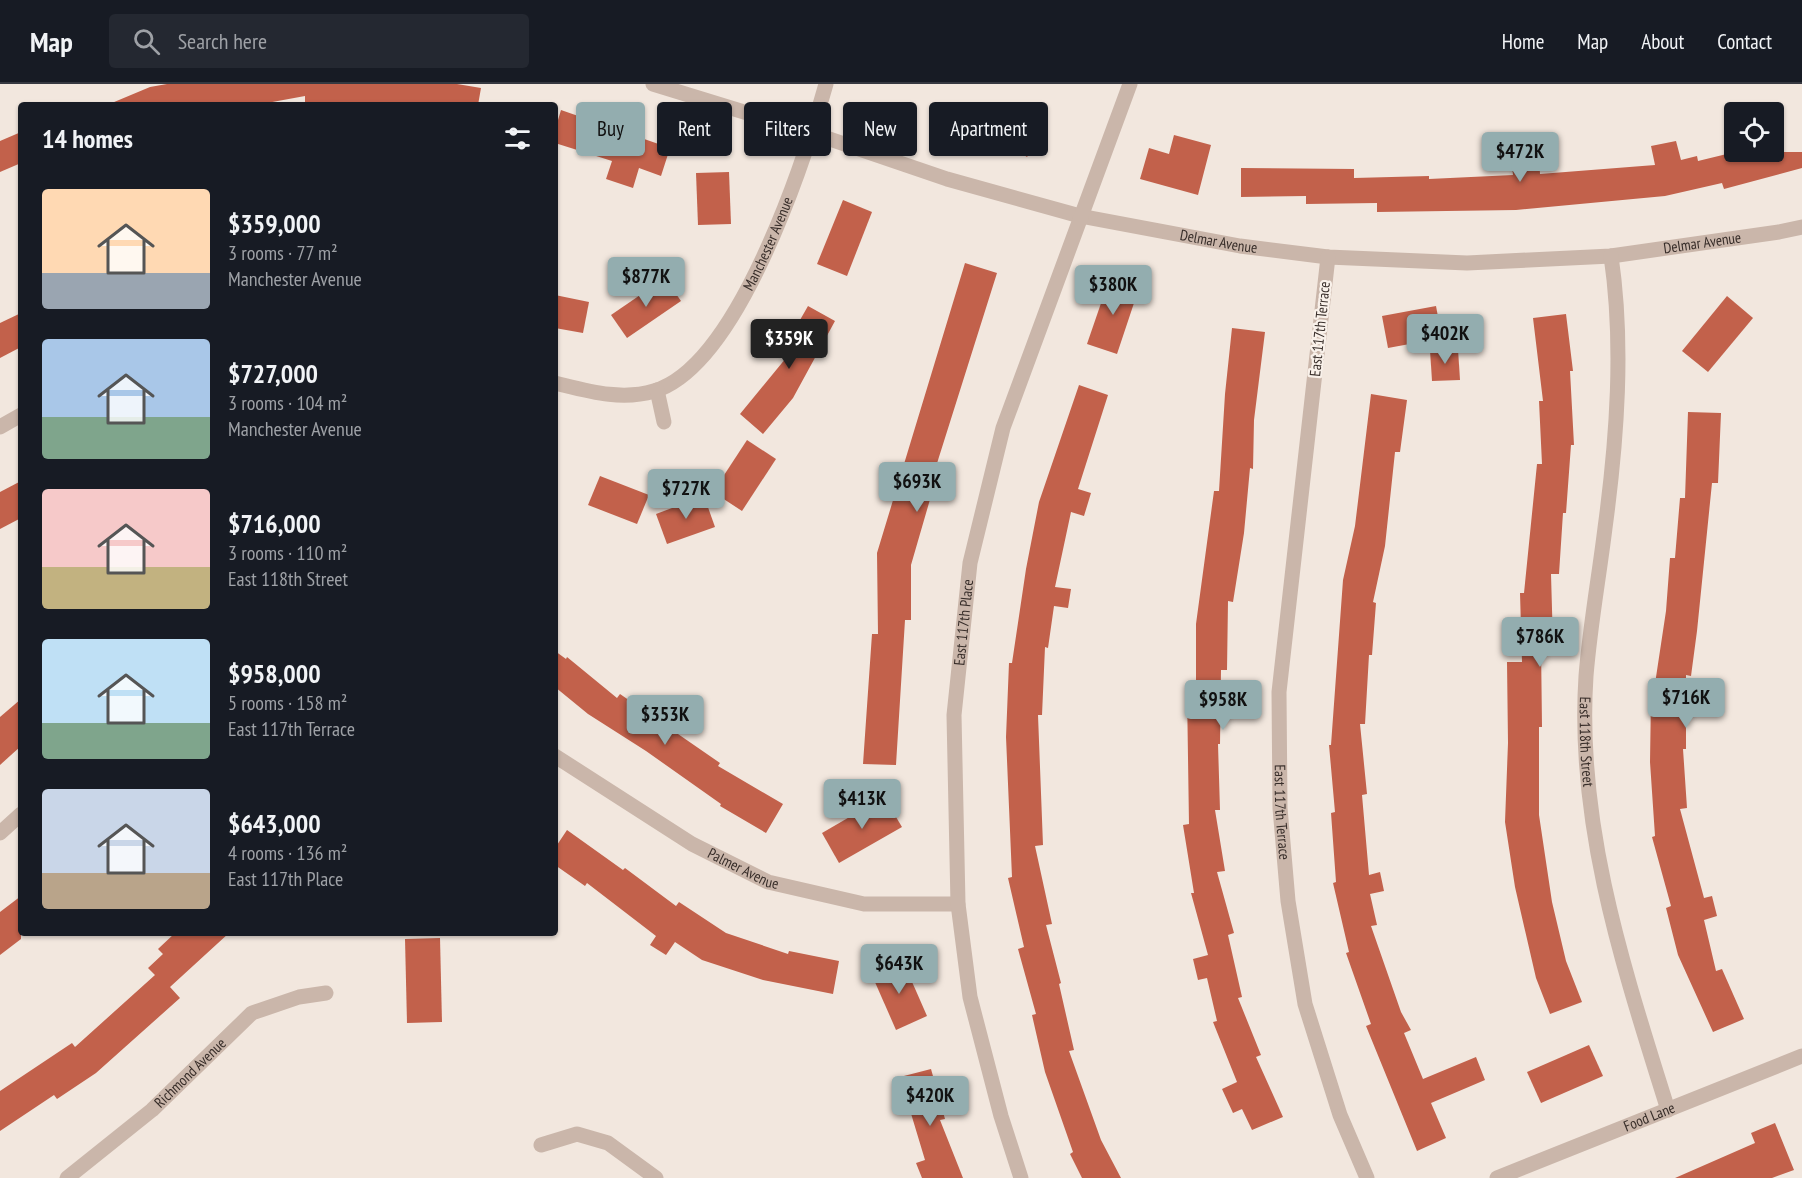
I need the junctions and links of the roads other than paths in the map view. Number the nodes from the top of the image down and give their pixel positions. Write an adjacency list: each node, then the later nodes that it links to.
1 (653, 84): 5 (street, Delmar Avenue)
2 (826, 84): 4 (street, Manchester Avenue)
3 (1130, 84): 8 (street, East 117th Place)
4 (821, 102)
5 (744, 112)
6 (831, 139): 8 (street, Delmar Avenue)
7 (803, 156): 13 (street, Manchester Avenue)
8 (1080, 216): 11 (street, Delmar Avenue); 20 (street, East 117th Place)
9 (1802, 226): 10 (street, Delmar Avenue)
10 (1611, 256): 11 (street, Delmar Avenue); 23 (street, East 118th Street)
11 (1328, 257): 29 (street, East 117th Terrace)
12 (558, 384): 13 (street, Manchester Avenue)
13 (657, 390): 15 (street)
14 (18, 417): 16 (street)
15 (664, 422)
16 (0, 427)
17 (558, 758): 20 (street, Palmer Avenue)
18 (18, 817): 19 (street)
19 (0, 833)
20 (958, 904): 28 (street, East 117th Place)
21 (326, 993): 26 (street, Richmond Avenue)
22 (1802, 1056): 23 (street, Food Lane)
23 (1668, 1110): 25 (street, Food Lane)
24 (541, 1145): 27 (street)
25 (1524, 1173): 30 (street, Food Lane)
26 (72, 1177)
27 (656, 1178)
28 (1021, 1178)
29 (1367, 1178)
30 (1497, 1178)

